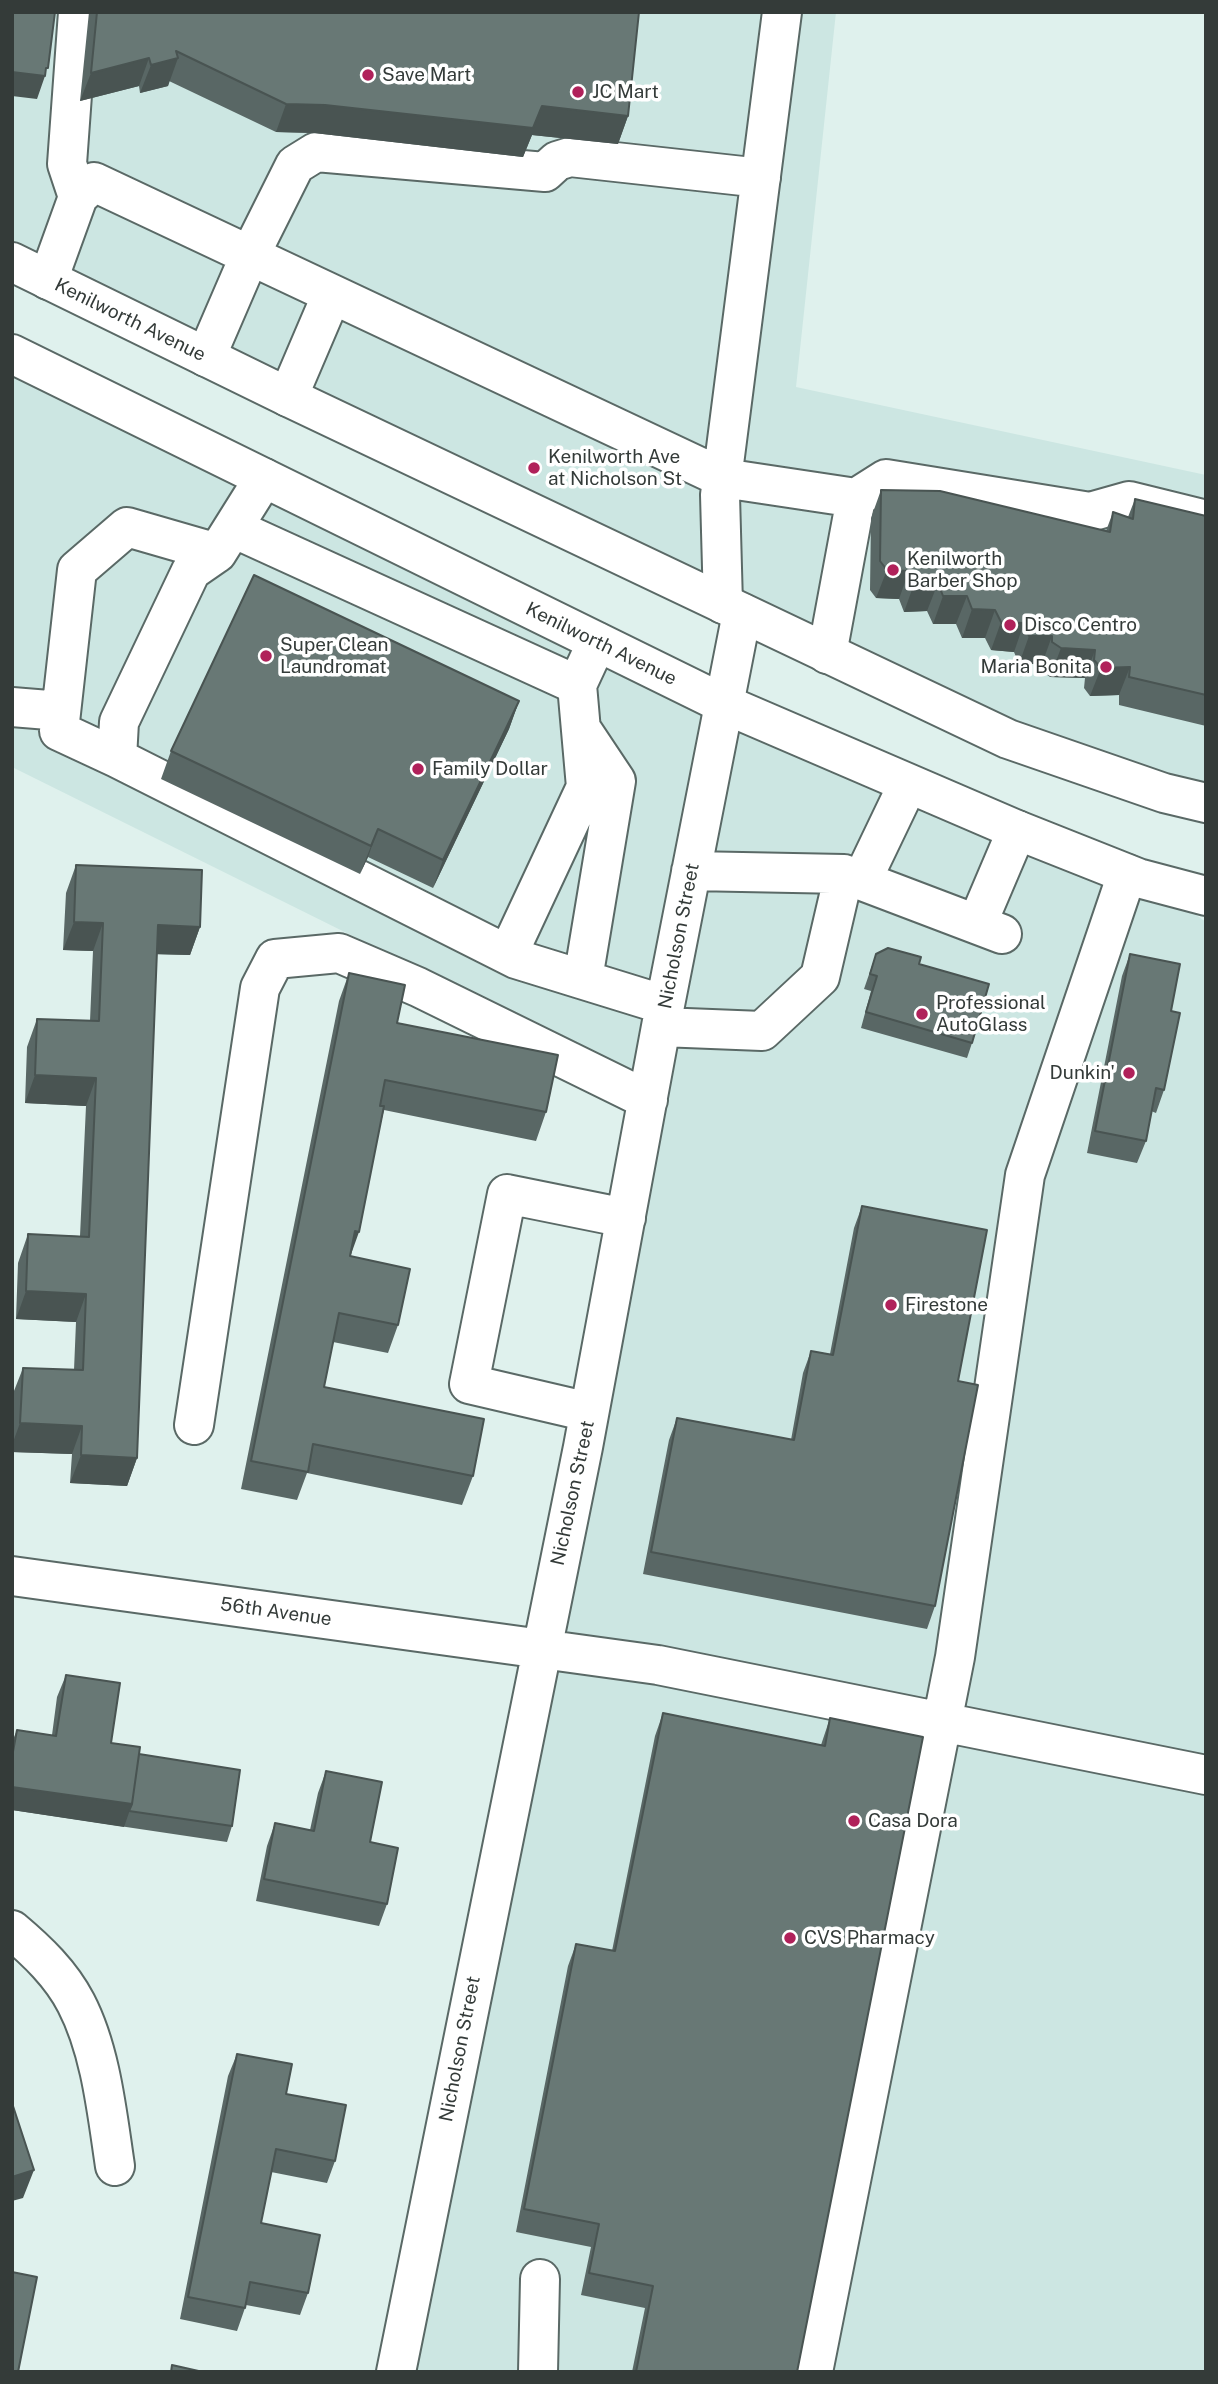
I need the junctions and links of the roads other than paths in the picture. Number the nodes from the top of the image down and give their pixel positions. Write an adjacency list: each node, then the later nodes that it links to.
1 (78, 12): 4 (main road)
2 (782, 12): 3 (main road, Nicholson Street)
3 (761, 178): 5 (main road); 13 (main road, Nicholson Street)
4 (78, 197): 5 (main road); 7 (main road)
5 (250, 255): 8 (main road); 10 (main road)
6 (12, 262): 7 (main road, Kenilworth Avenue)
7 (48, 280): 10 (main road, Kenilworth Avenue)
8 (332, 294): 11 (main road); 13 (main road)
9 (12, 354): 12 (main road, Kenilworth Avenue)
10 (206, 357): 11 (main road, Kenilworth Avenue)
11 (288, 397): 17 (main road, Kenilworth Avenue)
12 (264, 478): 16 (main road); 18 (main road, Kenilworth Avenue)
13 (723, 478): 14 (main road); 17 (main road, Nicholson Street)
14 (856, 498): 15 (main road); 19 (main road)
15 (1206, 520)
16 (225, 540): 20 (main road); 23 (main road); 25 (main road)
17 (733, 608): 19 (main road, Kenilworth Avenue); 21 (main road, Nicholson Street)
18 (597, 642): 20 (main road); 21 (main road, Kenilworth Avenue)
19 (827, 654): 27 (main road, Kenilworth Avenue)
20 (578, 685): 24 (main road)
21 (724, 704): 26 (main road, Kenilworth Avenue); 29 (main road, Nicholson Street)
22 (12, 707): 23 (main road)
23 (61, 711): 25 (main road)
24 (581, 729): 34 (main road); 35 (main road)
25 (117, 758): 34 (main road)
26 (908, 784): 28 (main road, Kenilworth Avenue); 31 (main road)
27 (1206, 803)
28 (1017, 830): 30 (main road, Kenilworth Avenue); 31 (main road)
29 (691, 871): 31 (main road); 36 (main road, Nicholson Street)
30 (1132, 876): 32 (main road, Kenilworth Avenue); 33 (main road); 43 (main road)
31 (853, 877): 36 (main road)
32 (1206, 896)
33 (1206, 922)
34 (508, 954): 35 (main road)
35 (583, 979): 36 (main road)
36 (663, 1016): 37 (main road, Nicholson Street)
37 (648, 1100): 38 (main road, Nicholson Street); 40 (main road)
38 (626, 1218): 39 (main road, Nicholson Street); 39 (main road)
39 (589, 1412): 42 (main road, Nicholson Street)
40 (194, 1425)
41 (12, 1576): 42 (main road, 56th Avenue)
42 (541, 1648): 43 (main road, 56th Avenue); 48 (main road, Nicholson Street)
43 (942, 1722): 44 (main road, 56th Avenue); 50 (main road)
44 (1206, 1775)
45 (12, 1930): 46 (main road)
46 (116, 2166)
47 (540, 2280): 49 (main road)
48 (396, 2372)
49 (538, 2372)
50 (813, 2372)

